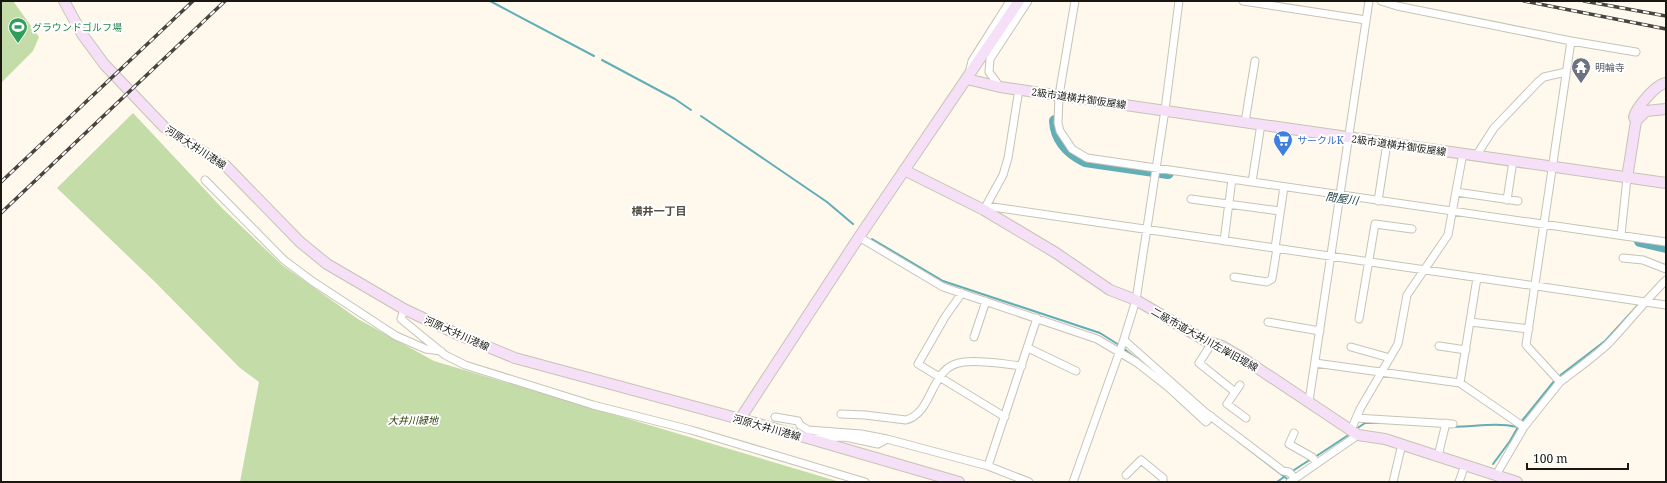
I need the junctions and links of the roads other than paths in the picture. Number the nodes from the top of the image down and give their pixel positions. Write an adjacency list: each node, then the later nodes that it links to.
1 (64, 1): 71 (street, 河原大井川港線)
2 (1010, 1): 15 (street)
3 (1019, 1): 15 (street)
4 (1028, 1): 17 (street)
5 (1075, 1): 19 (street)
6 (1179, 1): 21 (street)
7 (1243, 1): 10 (street)
8 (1370, 1): 10 (street)
9 (1381, 1): 11 (street)
10 (1366, 20): 25 (street)
11 (1571, 41): 12 (street); 14 (street)
12 (1636, 52)
13 (1255, 61): 23 (street)
14 (1566, 72): 28 (street); 30 (street)
15 (967, 79): 17 (street, 2級市道横井御仮屋線); 32 (street)
16 (1666, 83): 22 (street)
17 (1000, 86): 18 (street, 2級市道横井御仮屋線)
18 (1019, 89): 19 (street, 2級市道横井御仮屋線); 46 (street)
19 (1059, 95): 21 (street, 2級市道横井御仮屋線); 31 (street)
20 (1666, 109): 22 (street)
21 (1165, 110): 23 (street, 2級市道横井御仮屋線); 31 (street)
22 (1636, 121): 33 (street)
23 (1245, 122): 24 (street, 2級市道横井御仮屋線)
24 (1261, 124): 25 (street, 2級市道横井御仮屋線); 36 (street)
25 (1349, 138): 26 (street, 2級市道横井御仮屋線); 40 (street)
26 (1387, 143): 27 (street, 2級市道横井御仮屋線); 43 (street)
27 (1462, 153): 28 (street, 2級市道横井御仮屋線); 39 (street)
28 (1476, 156): 29 (street, 2級市道横井御仮屋線)
29 (1513, 161): 30 (street, 2級市道横井御仮屋線); 42 (street)
30 (1552, 167): 33 (street, 2級市道横井御仮屋線); 49 (street)
31 (1156, 168): 34 (street); 50 (street)
32 (904, 170): 46 (street, 二級市道大井川左岸旧堤線); 53 (street)
33 (1627, 178): 37 (street, 2級市道横井御仮屋線); 52 (street)
34 (1232, 179): 36 (street); 45 (street)
35 (205, 180): 85 (street)
36 (1252, 182): 38 (street)
37 (1666, 183)
38 (1284, 187): 40 (street); 47 (street)
39 (1456, 192): 42 (street); 48 (street)
40 (1340, 195): 43 (street); 57 (street)
41 (1191, 199): 45 (street)
42 (1507, 200): 44 (street)
43 (1378, 201): 48 (street)
44 (1518, 201)
45 (1229, 204): 47 (street); 54 (street)
46 (985, 208): 50 (street); 67 (street, 二級市道大井川左岸旧堤線)
47 (1280, 211): 56 (street)
48 (1453, 211): 49 (street); 61 (street)
49 (1543, 225): 52 (street); 65 (street)
50 (1146, 229): 54 (street); 67 (street)
51 (1412, 229): 59 (street)
52 (1621, 235): 55 (street)
53 (859, 237): 66 (street); 104 (street)
54 (1224, 241): 56 (street)
55 (1666, 242)
56 (1276, 248): 57 (street); 62 (street)
57 (1331, 256): 59 (street); 77 (street)
58 (1623, 258): 60 (street)
59 (1368, 262): 61 (street); 73 (street)
60 (1666, 268)
61 (1425, 270): 63 (street); 87 (street)
62 (1234, 277)
63 (1476, 278): 65 (street); 75 (street)
64 (1666, 280): 69 (street)
65 (1534, 286): 69 (street); 76 (street)
66 (962, 293): 68 (street); 93 (street)
67 (1136, 300): 79 (street); 80 (street, 二級市道大井川左岸旧堤線)
68 (986, 301): 72 (street); 78 (street)
69 (1644, 302): 70 (street); 94 (street)
70 (1666, 305)
71 (404, 308): 85 (street); 104 (street, 河原大井川港線)
72 (1037, 318): 83 (street); 86 (street)
73 (1359, 319)
74 (1268, 322): 77 (street)
75 (1470, 322): 76 (street); 84 (street)
76 (1529, 329): 94 (street)
77 (1320, 331): 88 (street)
78 (974, 337)
79 (1124, 341): 86 (street); 92 (street)
80 (1212, 343): 97 (street); 98 (street, 二級市道大井川左岸旧堤線)
81 (1439, 346): 84 (street)
82 (1351, 347): 87 (street)
83 (1028, 348): 89 (street); 90 (street)
84 (1466, 350): 95 (street)
85 (441, 351): 118 (street)
86 (1120, 352): 92 (street); 121 (street)
87 (1390, 358): 91 (street)
88 (1315, 363): 91 (street); 98 (street)
89 (1022, 366): 93 (street); 101 (street)
90 (1076, 371)
91 (1381, 372): 95 (street); 103 (street)
92 (1157, 374): 117 (street)
93 (939, 377): 99 (street); 101 (street)
94 (1560, 382): 105 (street)
95 (1460, 384): 105 (street)
96 (1240, 385): 97 (street)
97 (1235, 392): 102 (street)
98 (1309, 401): 106 (street, 二級市道大井川左岸旧堤線)
99 (841, 414)
100 (775, 417): 109 (street)
101 (1005, 417): 114 (street)
102 (1246, 418)
103 (1356, 418): 106 (street); 111 (street)
104 (740, 419): 108 (street, 河原大井川港線)
105 (1524, 427): 116 (street)
106 (1354, 432): 110 (street, 二級市道大井川左岸旧堤線); 112 (street)
107 (1294, 433): 112 (street)
108 (806, 438): 109 (street); 119 (street, 河原大井川港線)
109 (887, 439): 114 (street)
110 (1402, 444): 111 (street, 二級市道大井川左岸旧堤線); 123 (street)
111 (1438, 456): 113 (street, 二級市道大井川左岸旧堤線)
112 (1316, 463): 117 (street)
113 (1465, 465): 116 (street, 二級市道大井川左岸旧堤線); 124 (street)
114 (988, 466): 120 (street)
115 (1126, 475): 122 (street)
116 (1496, 475): 125 (street, 二級市道大井川左岸旧堤線)
117 (1293, 480)
118 (865, 482)
119 (959, 482)
120 (1029, 482)
121 (1073, 482)
122 (1163, 482)
123 (1394, 482)
124 (1459, 482)
125 (1517, 482)

